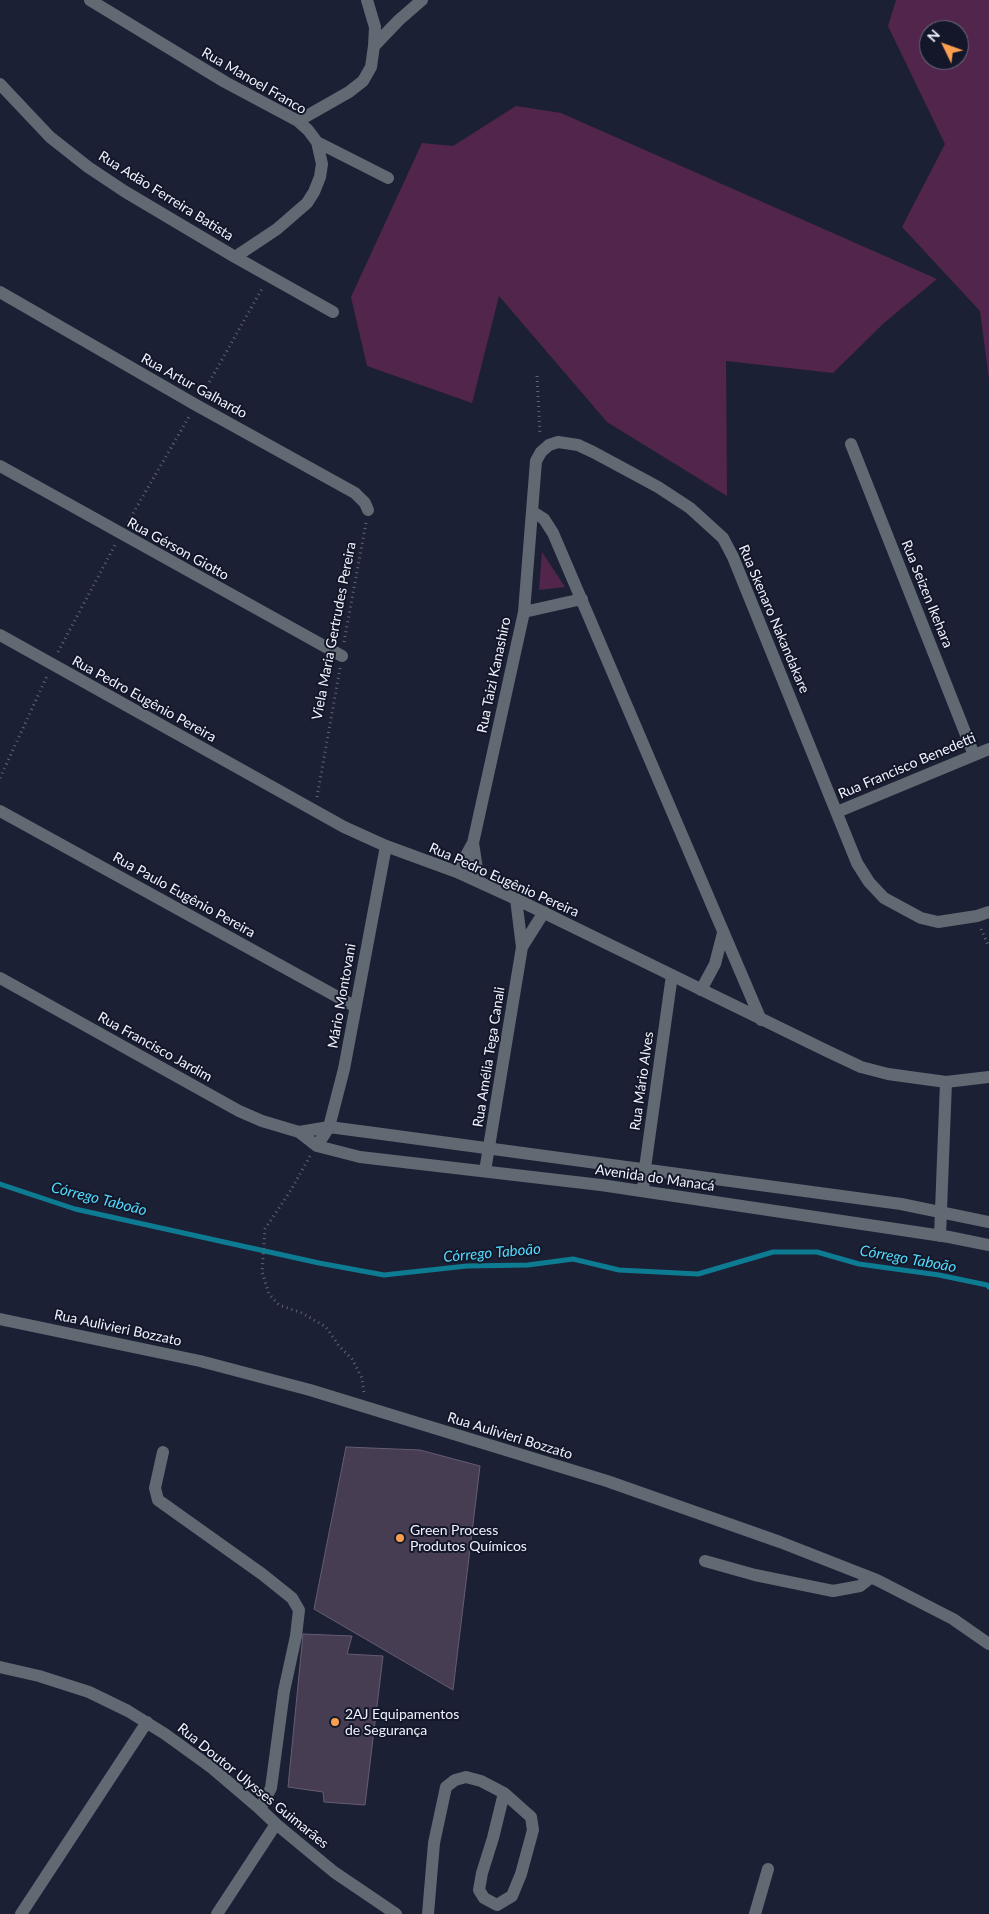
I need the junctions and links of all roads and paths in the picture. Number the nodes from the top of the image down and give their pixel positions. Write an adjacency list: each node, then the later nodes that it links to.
1 (90, 0): 6 (street, Rua Manoel Franco)
2 (367, 0): 4 (street)
3 (422, 0): 4 (street)
4 (374, 46): 6 (street)
5 (0, 84): 9 (street, Rua Adão Ferreira Batista)
6 (298, 121): 7 (street, Rua Manoel Franco)
7 (317, 142): 8 (street); 9 (street)
8 (388, 178)
9 (235, 257): 10 (street, Rua Adão Ferreira Batista)
10 (269, 275): 12 (street, Rua Adão Ferreira Batista); 14 (path)
11 (0, 292): 14 (street, Rua Artur Galhardo)
12 (333, 312)
13 (537, 376): 16 (path)
14 (196, 405): 18 (street, Rua Artur Galhardo); 20 (path)
15 (851, 444): 27 (street, Rua Seizen Ikehara)
16 (541, 452): 19 (street); 31 (street, Rua Skenaro Nakandakare)
17 (0, 466): 20 (street, Rua Gérson Giotto)
18 (368, 510): 24 (path, Viela Maria Gertrudes Pereira)
19 (532, 512): 21 (street); 22 (street, Rua Taizi Kanashiro)
20 (121, 534): 24 (street, Rua Gérson Giotto); 25 (path)
21 (582, 599): 22 (street); 40 (street)
22 (524, 612): 32 (street, Rua Taizi Kanashiro)
23 (0, 635): 25 (street, Rua Pedro Eugênio Pereira)
24 (342, 656): 30 (path, Viela Maria Gertrudes Pereira)
25 (52, 664): 28 (path); 30 (street, Rua Pedro Eugênio Pereira)
26 (989, 749): 27 (street, Rua Francisco Benedetti)
27 (974, 755): 31 (street, Rua Francisco Benedetti)
28 (0, 778)
29 (0, 810): 46 (street, Rua Paulo Eugênio Pereira)
30 (314, 812): 33 (street, Rua Pedro Eugênio Pereira)
31 (837, 812): 39 (street, Rua Skenaro Nakandakare)
32 (473, 843): 34 (street, Rua Taizi Kanashiro); 35 (street, Rua Taizi Kanashiro)
33 (386, 846): 34 (street, Rua Pedro Eugênio Pereira); 46 (street, Mário Montovani)
34 (458, 872): 35 (street, Rua Pedro Eugênio Pereira)
35 (479, 882): 36 (street, Rua Pedro Eugênio Pereira)
36 (516, 899): 37 (street, Rua Pedro Eugênio Pereira); 41 (street, Rua Amélia Tega Canali)
37 (544, 912): 41 (street, Rua Amélia Tega Canali); 43 (street, Rua Pedro Eugênio Pereira)
38 (989, 912): 39 (street, Rua Skenaro Nakandakare)
39 (976, 916): 42 (path)
40 (722, 933): 45 (street); 47 (street)
41 (522, 947): 53 (street, Rua Amélia Tega Canali)
42 (989, 947)
43 (672, 975): 45 (street, Rua Pedro Eugênio Pereira); 54 (street, Rua Mário Alves)
44 (0, 978): 51 (street, Rua Francisco Jardim)
45 (701, 990): 47 (street, Rua Pedro Eugênio Pereira)
46 (354, 1006): 50 (street, Mário Montovani)
47 (761, 1020): 49 (street, Rua Pedro Eugênio Pereira)
48 (989, 1077): 49 (street, Rua Pedro Eugênio Pereira)
49 (946, 1082): 57 (street)
50 (329, 1127): 51 (street, Rua Francisco Jardim); 52 (street, Mário Montovani); 53 (street, Avenida do Manacá)
51 (298, 1132): 52 (street, Rua Francisco Jardim)
52 (317, 1146): 55 (street, Avenida do Manacá); 62 (path)
53 (489, 1149): 54 (street, Avenida do Manacá); 55 (street, Rua Amélia Tega Canali)
54 (645, 1168): 56 (street, Rua Mário Alves); 57 (street, Avenida do Manacá)
55 (485, 1171): 56 (street, Avenida do Manacá)
56 (643, 1191): 59 (street, Avenida do Manacá)
57 (942, 1212): 58 (street, Avenida do Manacá); 59 (street)
58 (989, 1222)
59 (940, 1236): 60 (street, Avenida do Manacá)
60 (989, 1245)
61 (0, 1318): 62 (street, Rua Aulivieri Bozzato)
62 (367, 1408): 65 (street, Rua Aulivieri Bozzato)
63 (163, 1452): 70 (street)
64 (705, 1561): 65 (street)
65 (870, 1578): 66 (street, Rua Aulivieri Bozzato)
66 (989, 1644)
67 (0, 1667): 68 (street, Rua Doutor Ulysses Guimarães)
68 (147, 1722): 70 (street, Rua Doutor Ulysses Guimarães); 73 (street)
69 (504, 1793): 69 (street); 76 (street)
70 (260, 1809): 71 (street, Rua Doutor Ulysses Guimarães)
71 (276, 1824): 74 (street); 75 (street, Rua Doutor Ulysses Guimarães)
72 (768, 1869): 77 (street)
73 (21, 1914)
74 (217, 1914)
75 (396, 1914)
76 (428, 1914)
77 (755, 1914)

